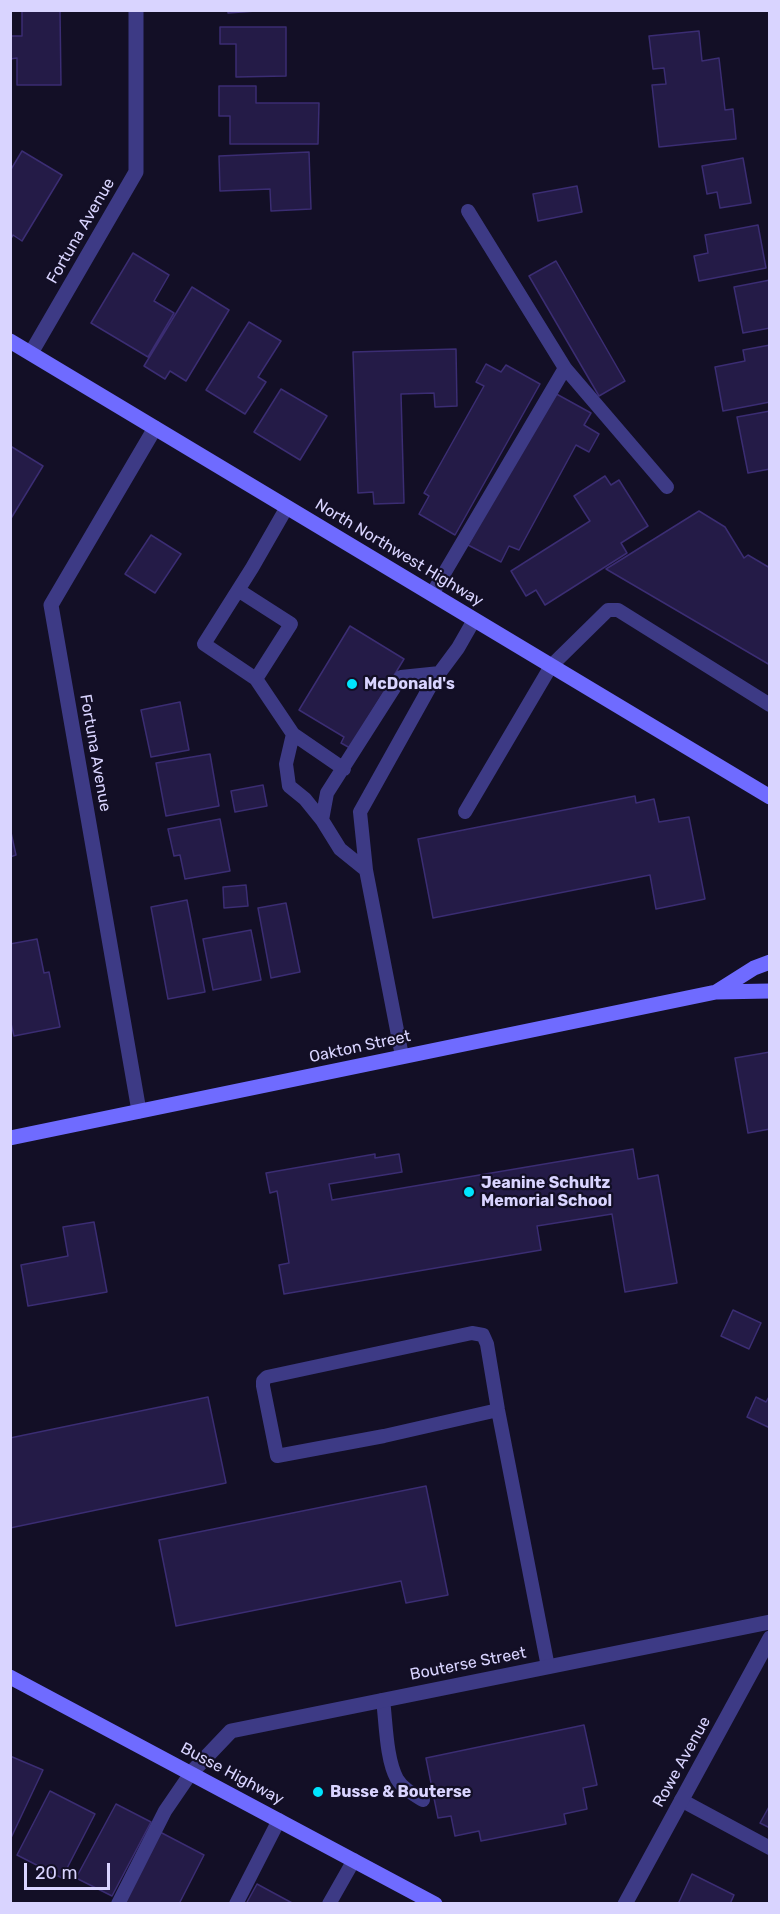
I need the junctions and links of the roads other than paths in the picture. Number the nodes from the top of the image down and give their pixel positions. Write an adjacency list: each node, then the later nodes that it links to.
1 (136, 10): 4 (street, Fortuna Avenue)
2 (468, 210): 5 (lane)
3 (10, 341): 4 (main road, North Northwest Highway)
4 (31, 353): 6 (main road, North Northwest Highway)
5 (565, 368): 7 (lane); 10 (lane)
6 (155, 428): 8 (main road, North Northwest Highway); 26 (street, Fortuna Avenue)
7 (667, 487)
8 (287, 507): 9 (lane); 10 (main road, North Northwest Highway)
9 (238, 590): 14 (lane); 14 (lane)
10 (432, 594): 11 (main road, North Northwest Highway)
11 (474, 620): 12 (main road, North Northwest Highway); 13 (lane)
12 (551, 666): 15 (lane); 18 (main road, North Northwest Highway); 19 (lane)
13 (436, 678): 17 (lane); 21 (lane)
14 (256, 679): 16 (lane)
15 (770, 705)
16 (293, 734): 17 (lane); 20 (lane)
17 (344, 769): 20 (lane)
18 (770, 797)
19 (465, 812)
20 (322, 820): 21 (lane)
21 (366, 870): 25 (lane)
22 (770, 962): 24 (main road, Oakton Street)
23 (770, 991): 24 (main road, Oakton Street)
24 (716, 992): 25 (main road, Oakton Street)
25 (402, 1056): 26 (main road, Oakton Street)
26 (139, 1111): 27 (main road, Oakton Street)
27 (10, 1138)
28 (498, 1410): 28 (lane); 31 (lane)
29 (770, 1622): 31 (street, Bouterse Street)
30 (770, 1638): 36 (street, Rowe Avenue)
31 (548, 1666): 33 (street, Bouterse Street)
32 (10, 1677): 34 (main road, Busse Highway)
33 (383, 1700): 34 (street, Bouterse Street); 35 (lane)
34 (191, 1773): 37 (main road, Busse Highway); 40 (lane)
35 (423, 1800)
36 (681, 1800): 38 (lane); 44 (street, Rowe Avenue)
37 (279, 1820): 39 (main road, Busse Highway); 41 (lane)
38 (770, 1848)
39 (354, 1860): 42 (lane); 43 (main road, Busse Highway)
40 (118, 1904)
41 (236, 1904)
42 (329, 1904)
43 (435, 1904)
44 (625, 1904)

